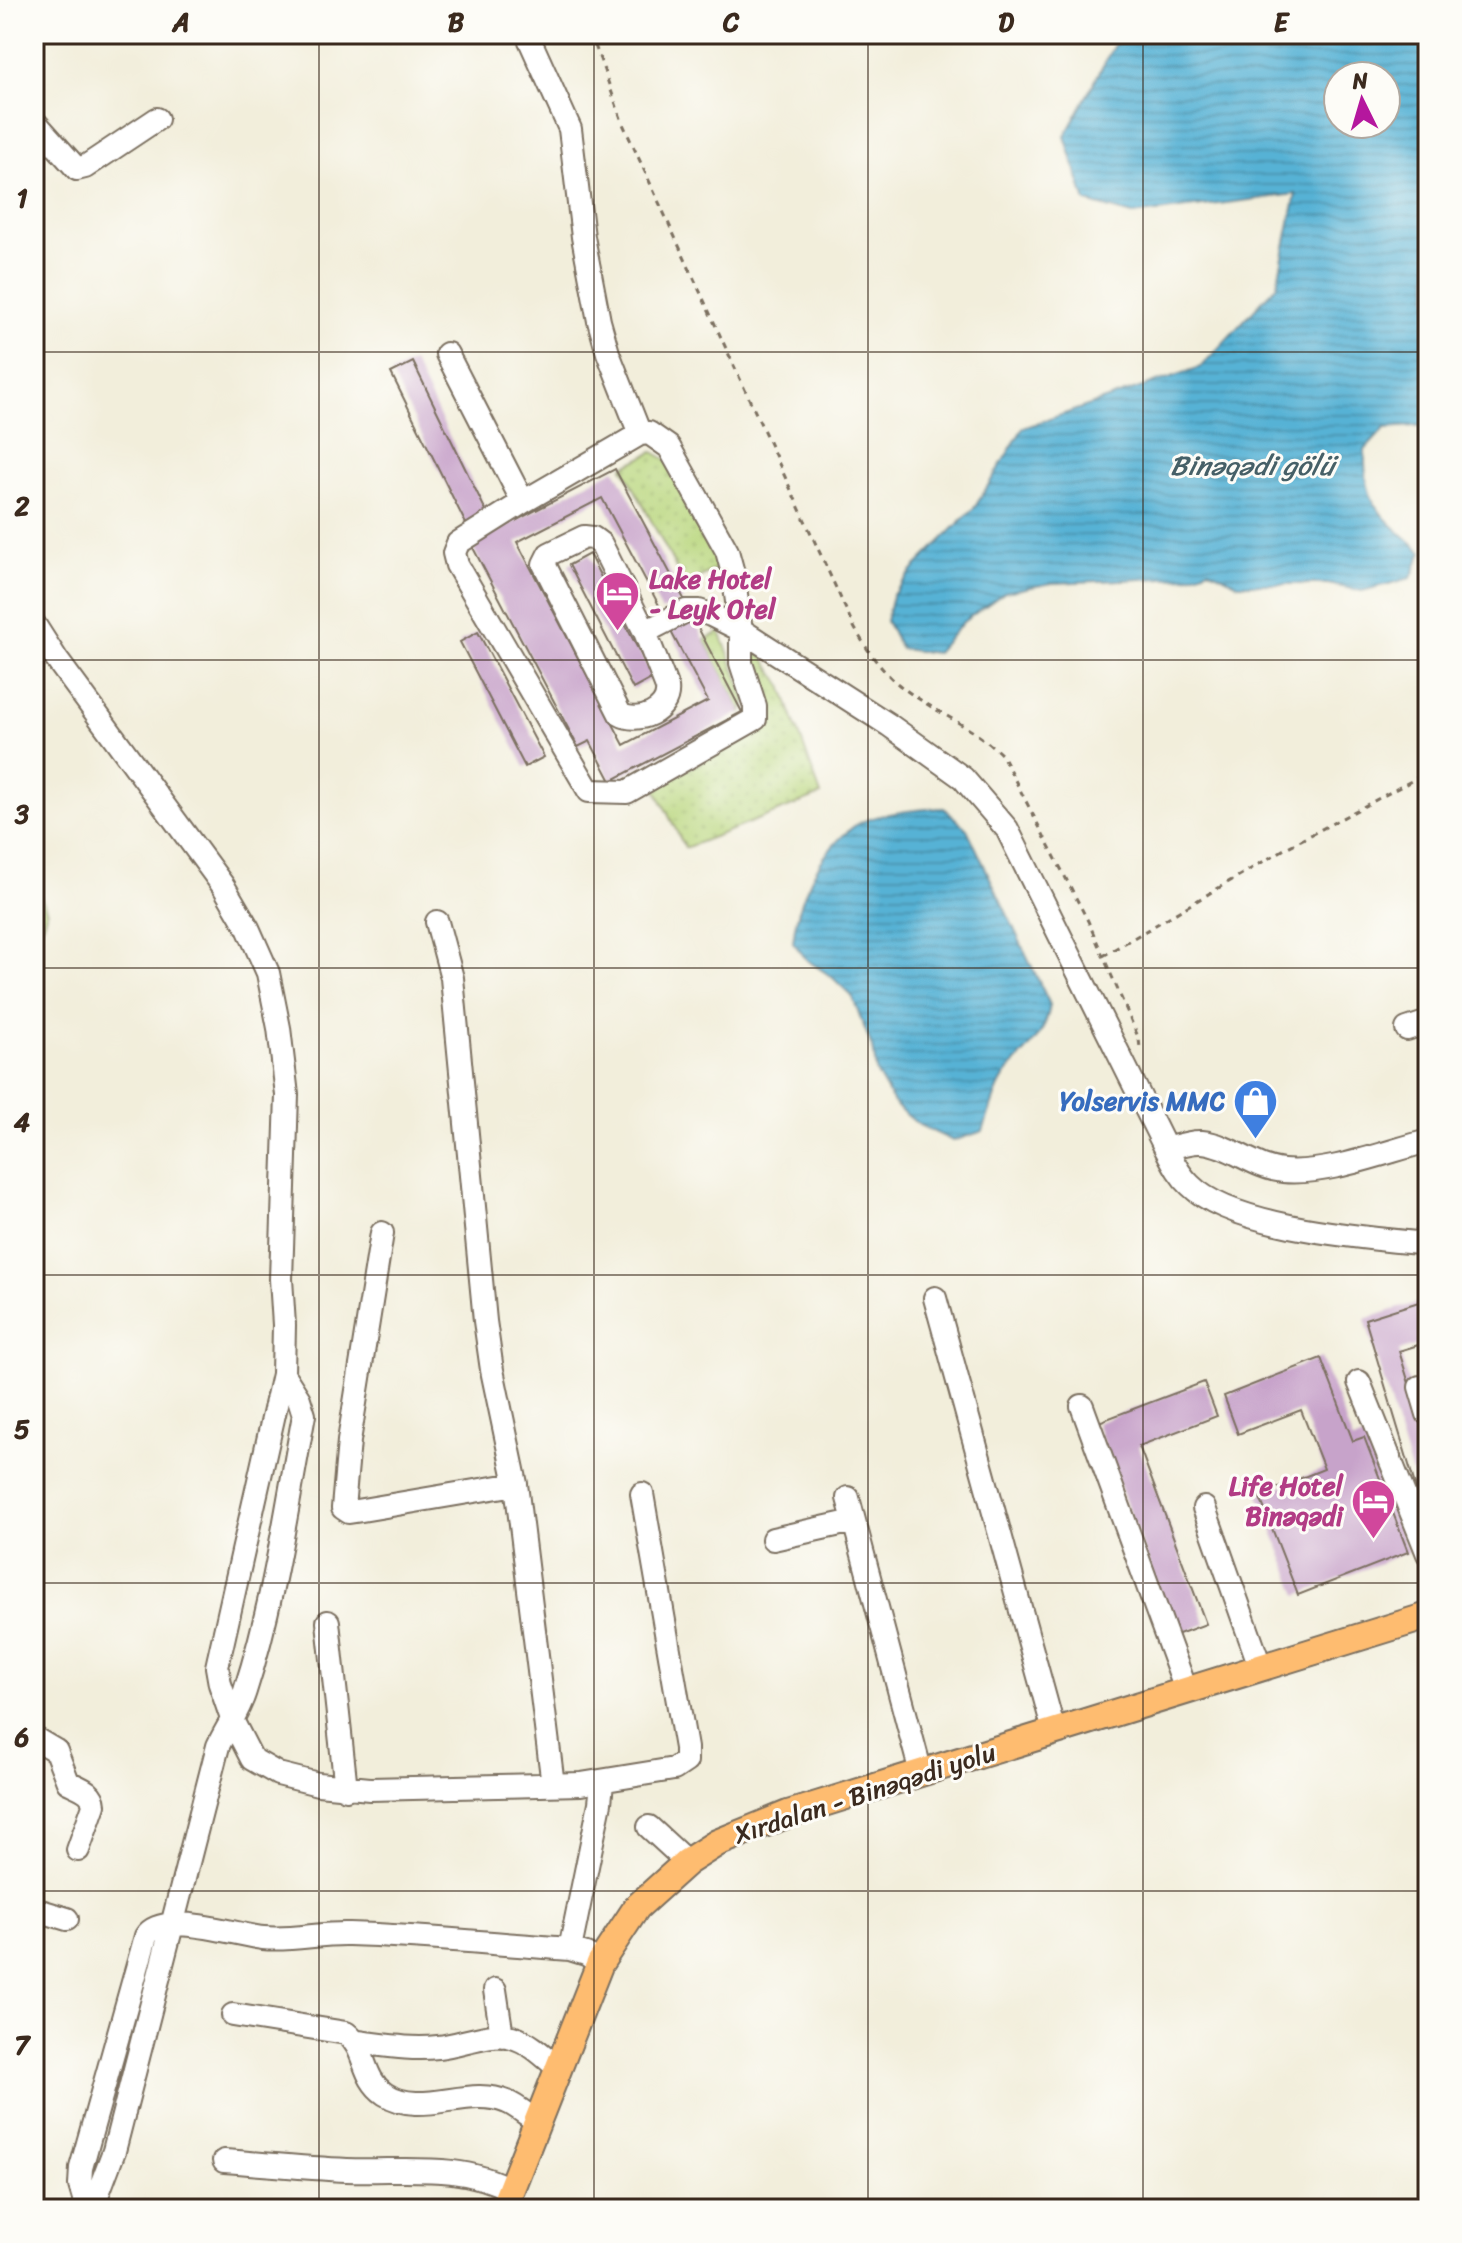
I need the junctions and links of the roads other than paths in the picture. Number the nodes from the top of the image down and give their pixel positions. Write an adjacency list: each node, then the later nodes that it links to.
1 (527, 34): 5 (street)
2 (157, 119): 3 (street)
3 (34, 121)
4 (447, 354): 6 (street)
5 (640, 434): 6 (street); 8 (street)
6 (523, 502): 8 (street)
7 (34, 624): 16 (street)
8 (741, 630): 9 (street); 12 (street)
9 (645, 632): 9 (street)
10 (437, 922): 21 (street)
11 (1428, 1141): 12 (street)
12 (1166, 1149): 14 (street)
13 (382, 1233): 21 (street)
14 (1428, 1244)
15 (935, 1298): 33 (street)
16 (283, 1374): 32 (street); 32 (street)
17 (1359, 1382): 27 (street)
18 (1420, 1387): 20 (street)
19 (1082, 1406): 31 (street)
20 (1428, 1414)
21 (516, 1484): 37 (street)
22 (642, 1494): 36 (street)
23 (848, 1498): 25 (street)
24 (1204, 1508): 30 (street)
25 (854, 1521): 26 (street); 35 (street)
26 (773, 1539)
27 (1428, 1554)
28 (1428, 1616): 30 (main road, Xırdalan - Binəqədi yolu)
29 (328, 1622): 38 (street)
30 (1260, 1666): 31 (main road, Xırdalan - Binəqədi yolu)
31 (1186, 1690): 33 (main road, Xırdalan - Binəqədi yolu)
32 (233, 1722): 38 (street); 44 (street)
33 (1054, 1731): 35 (main road, Xırdalan - Binəqədi yolu)
34 (34, 1738): 40 (street)
35 (921, 1773): 41 (main road, Xırdalan - Binəqədi yolu)
36 (602, 1783): 37 (street); 45 (street)
37 (553, 1785): 38 (street)
38 (346, 1789)
39 (649, 1827): 41 (street)
40 (78, 1850)
41 (687, 1862): 46 (main road, Xırdalan - Binəqədi yolu)
42 (34, 1909): 43 (street)
43 (67, 1919)
44 (172, 1925): 45 (street); 55 (street)
45 (570, 1949): 46 (street)
46 (600, 1963): 51 (main road, Xırdalan - Binəqədi yolu)
47 (495, 1990): 49 (street)
48 (233, 2015): 50 (street)
49 (502, 2036): 50 (street); 51 (street)
50 (357, 2042): 52 (street)
51 (559, 2069): 52 (main road, Xırdalan - Binəqədi yolu)
52 (538, 2122): 54 (main road, Xırdalan - Binəqədi yolu)
53 (224, 2161): 54 (street)
54 (507, 2200)
55 (90, 2209)

